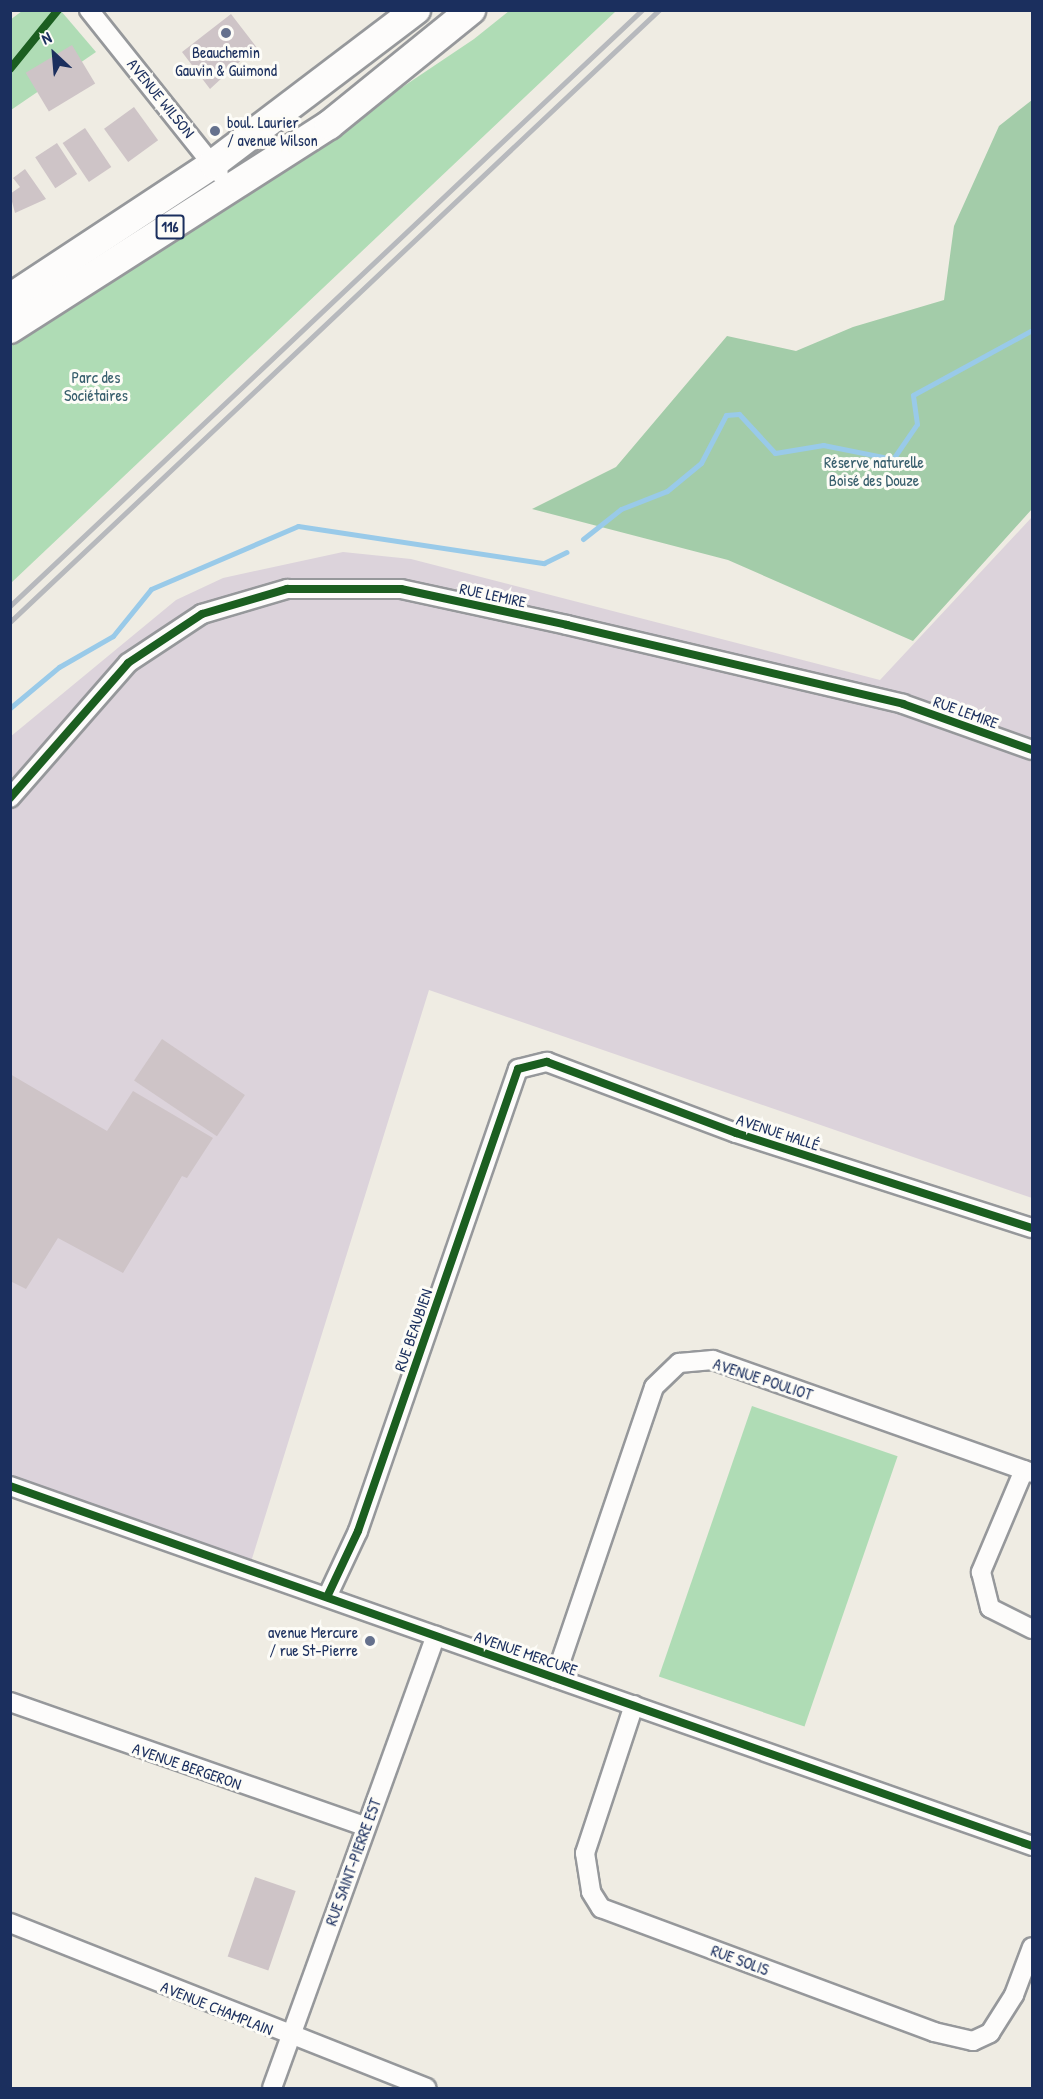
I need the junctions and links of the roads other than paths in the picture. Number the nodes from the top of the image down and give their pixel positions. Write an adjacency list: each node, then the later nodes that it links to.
1 (89, 10): 4 (street, AVENUE WILSON)
2 (416, 10): 4 (main road, 116)
3 (471, 10): 5 (main road, 116)
4 (213, 164): 5 (street, AVENUE WILSON); 6 (main road, 116)
5 (230, 189): 7 (main road, 116)
6 (10, 298)
7 (10, 329)
8 (1032, 750): 9 (street, RUE LEMIRE)
9 (10, 798)
10 (518, 1069): 11 (street, AVENUE HALLÉ); 14 (street, RUE BEAUBIEN)
11 (1032, 1228)
12 (1028, 1472): 15 (street); 17 (street, AVENUE POULIOT)
13 (10, 1486): 14 (street, AVENUE MERCURE)
14 (327, 1597): 16 (street, AVENUE MERCURE)
15 (1032, 1629)
16 (436, 1636): 17 (street, AVENUE MERCURE); 20 (street, RUE SAINT-PIERRE EST)
17 (555, 1678): 19 (street, AVENUE MERCURE)
18 (10, 1702): 20 (street, AVENUE BERGERON)
19 (634, 1706): 21 (street, AVENUE MERCURE); 23 (street, RUE SOLIS)
20 (365, 1826): 24 (street, RUE SAINT-PIERRE EST)
21 (1032, 1845)
22 (10, 1923): 24 (street, AVENUE CHAMPLAIN)
23 (1032, 1947)
24 (290, 2038): 25 (street, RUE SAINT-PIERRE EST); 26 (street, AVENUE CHAMPLAIN)
25 (272, 2088)
26 (426, 2088)

